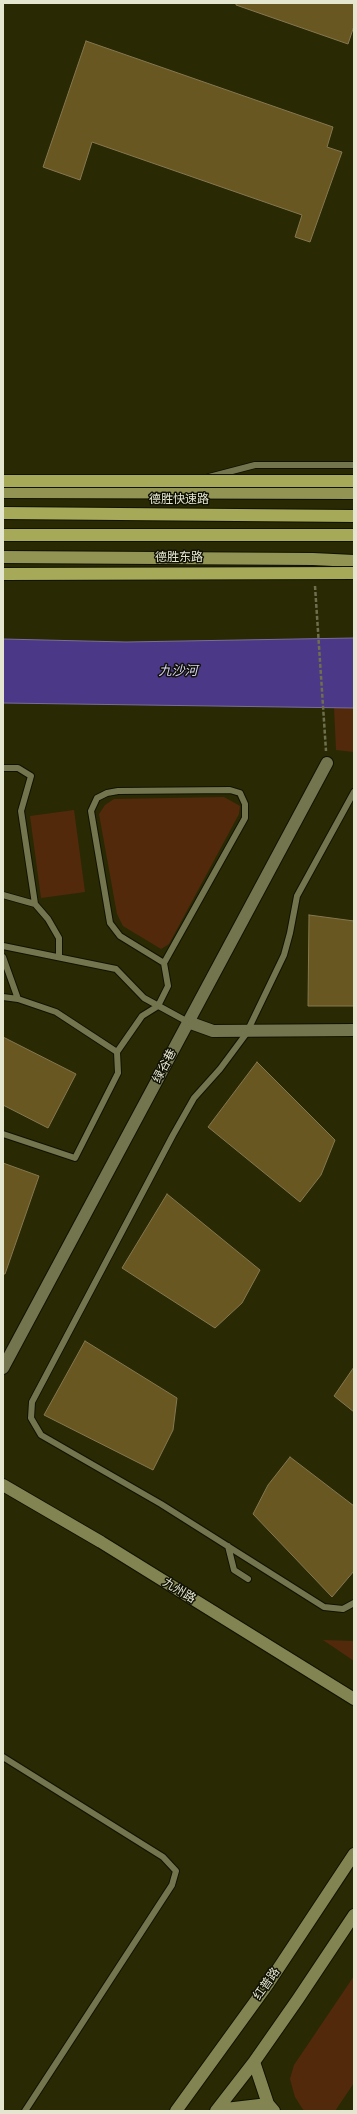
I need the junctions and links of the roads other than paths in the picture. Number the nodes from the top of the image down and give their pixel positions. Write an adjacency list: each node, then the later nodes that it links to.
1 (354, 465): 5 (lane)
2 (3, 481): 3 (highway, bridge)
3 (354, 481)
4 (3, 492): 5 (main road)
5 (148, 492): 6 (main road)
6 (354, 493)
7 (3, 513): 8 (highway, 德胜快速路)
8 (354, 516)
9 (3, 535): 10 (highway)
10 (354, 535)
11 (3, 557): 12 (main road, 德胜东路)
12 (354, 561)
13 (354, 573): 14 (highway, bridge)
14 (3, 574)
15 (327, 763): 27 (street, 绿谷巷)
16 (3, 768): 19 (lane)
17 (354, 792): 29 (lane)
18 (3, 895): 19 (lane)
19 (34, 904): 22 (lane)
20 (3, 946): 22 (lane)
21 (3, 957): 25 (lane)
22 (59, 957): 26 (lane)
23 (164, 963): 23 (lane); 26 (lane)
24 (3, 997): 25 (lane)
25 (18, 998): 30 (lane)
26 (158, 1006): 27 (lane); 30 (lane)
27 (188, 1022): 29 (street); 32 (street, 绿谷巷)
28 (354, 1030): 29 (street)
29 (247, 1031): 34 (lane)
30 (117, 1052): 31 (lane)
31 (3, 1134)
32 (3, 1368)
33 (3, 1484): 37 (main road, 九州路)
34 (228, 1546): 35 (lane); 36 (lane)
35 (248, 1579)
36 (354, 1603)
37 (354, 1699)
38 (3, 1757): 44 (lane)
39 (354, 1854): 45 (main road, 红普路)
40 (354, 1915): 41 (main road)
41 (254, 2062): 42 (main road); 43 (main road)
42 (271, 2107): 43 (main road)
43 (216, 2110)
44 (25, 2111)
45 (176, 2111)

